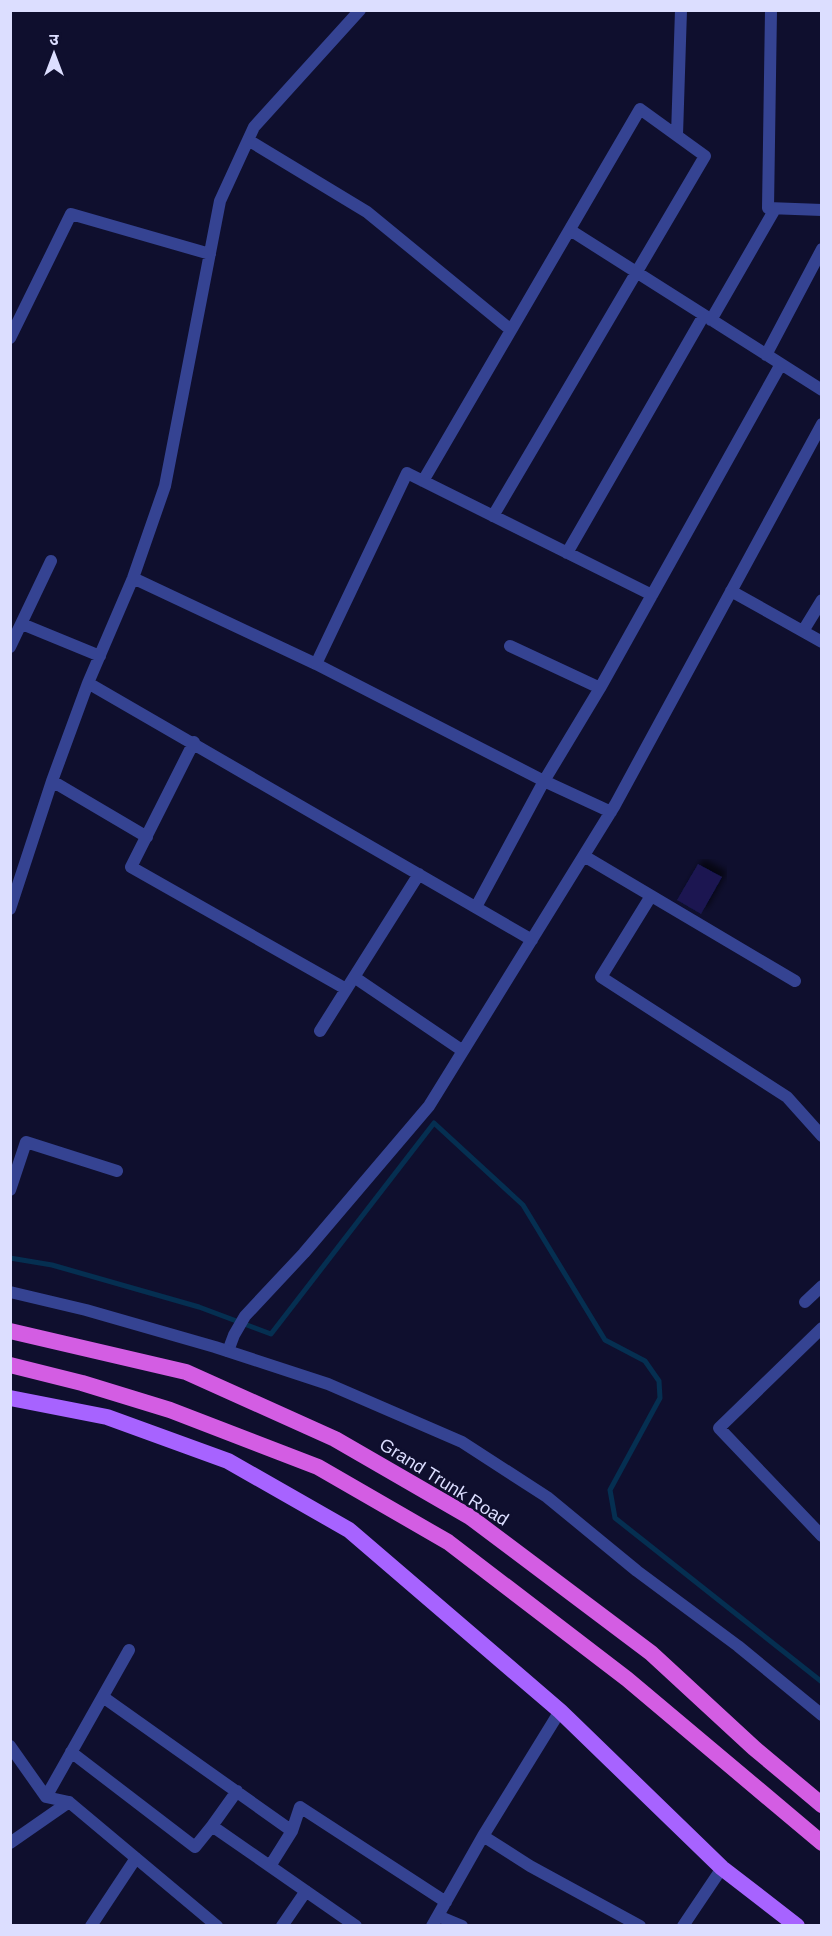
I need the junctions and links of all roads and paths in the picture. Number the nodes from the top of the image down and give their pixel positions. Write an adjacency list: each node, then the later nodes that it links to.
1 (360, 10): 5 (street)
2 (681, 10): 4 (street)
3 (771, 10): 6 (street)
4 (677, 135): 8 (street); 11 (street)
5 (248, 140): 10 (street); 13 (street)
6 (775, 209): 7 (street); 12 (street)
7 (822, 210)
8 (570, 230): 11 (street); 13 (street)
9 (822, 249): 15 (street)
10 (210, 254): 14 (street); 23 (street)
11 (637, 272): 12 (street); 20 (street)
12 (708, 318): 15 (street); 21 (street)
13 (511, 330): 19 (street)
14 (10, 338)
15 (766, 355): 16 (street)
16 (781, 364): 17 (street); 25 (street)
17 (822, 390)
18 (822, 424): 24 (street)
19 (423, 481): 20 (street); 33 (street)
20 (493, 516): 21 (street)
21 (567, 553): 25 (street)
22 (51, 561): 27 (street)
23 (133, 578): 32 (street); 33 (street)
24 (731, 591): 28 (street); 39 (street)
25 (652, 595): 35 (street)
26 (822, 600): 28 (street)
27 (22, 624): 31 (street); 32 (street)
28 (802, 631): 29 (street)
29 (822, 642)
30 (510, 646): 35 (street)
31 (10, 647)
32 (100, 656): 34 (street)
33 (316, 664): 38 (street)
34 (88, 683): 36 (street); 37 (street)
35 (600, 688): 38 (street)
36 (194, 742): 40 (street); 42 (street)
37 (52, 781): 40 (street); 44 (street)
38 (544, 781): 39 (street); 45 (street)
39 (611, 812): 41 (street)
40 (147, 837): 49 (street)
41 (584, 856): 43 (street); 46 (street)
42 (419, 874): 45 (street); 47 (street)
43 (651, 896): 48 (street); 52 (street)
44 (12, 903)
45 (476, 907): 46 (street)
46 (532, 940): 51 (street)
47 (354, 977): 49 (street); 51 (street)
48 (795, 981)
49 (346, 989): 50 (street)
50 (320, 1031)
51 (463, 1051): 60 (street)
52 (822, 1136)
53 (117, 1171): 54 (street)
54 (10, 1190)
55 (822, 1286): 57 (street)
56 (10, 1292): 60 (street)
57 (805, 1302)
58 (822, 1328): 63 (street)
59 (10, 1331): 73 (highway, Grand Trunk Road)
60 (228, 1352): 67 (street)
61 (10, 1365): 78 (highway)
62 (10, 1398): 66 (main road)
63 (822, 1536)
64 (129, 1650): 65 (street)
65 (103, 1697): 69 (street); 70 (street)
66 (560, 1711): 76 (street); 81 (main road)
67 (822, 1715)
68 (10, 1746): 71 (street)
69 (71, 1752): 71 (street); 74 (street)
70 (237, 1791): 74 (street); 75 (street)
71 (46, 1797): 72 (street)
72 (69, 1802): 77 (street); 79 (street)
73 (822, 1805)
74 (212, 1826): 80 (street)
75 (292, 1831): 80 (street); 83 (street)
76 (483, 1836): 83 (street); 90 (street)
77 (10, 1843)
78 (822, 1843)
79 (136, 1858): 85 (street); 86 (street)
80 (270, 1866): 82 (street)
81 (723, 1868): 91 (street); 92 (main road)
82 (306, 1891): 87 (street); 88 (street)
83 (446, 1902): 84 (street)
84 (435, 1921): 89 (street)
85 (90, 1926)
86 (218, 1926)
87 (282, 1926)
88 (356, 1926)
89 (462, 1926)
90 (640, 1926)
91 (683, 1926)
92 (797, 1926)

